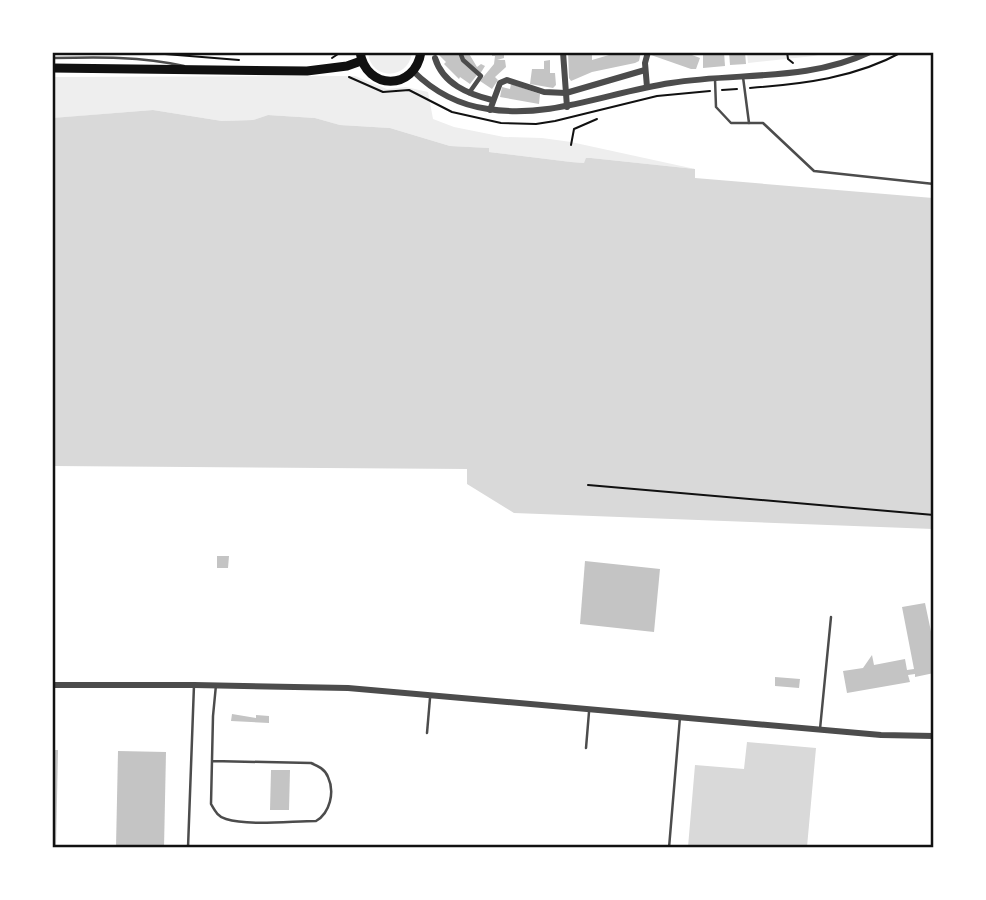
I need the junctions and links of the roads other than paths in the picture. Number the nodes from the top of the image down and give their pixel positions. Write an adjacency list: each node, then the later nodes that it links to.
1 (421, 52): 12 (main road)
2 (460, 52): 17 (street)
3 (563, 52): 16 (street)
4 (648, 52): 11 (street)
5 (870, 52): 13 (street)
6 (361, 57): 10 (main road); 12 (main road)
7 (52, 58): 10 (lane)
8 (435, 58): 17 (street)
9 (52, 68): 10 (main road)
10 (198, 69)
11 (645, 70): 15 (street); 16 (street)
12 (413, 71): 20 (street)
13 (743, 77): 14 (street); 21 (lane)
14 (715, 79): 15 (street); 21 (lane)
15 (647, 87): 19 (street)
16 (566, 93): 18 (street); 19 (street)
17 (469, 94): 18 (street)
18 (492, 100): 20 (street)
19 (567, 107): 20 (street)
20 (490, 110)
21 (749, 123): 22 (lane)
22 (933, 184)
23 (831, 617): 30 (lane)
24 (52, 685): 25 (street)
25 (194, 685): 26 (street); 35 (lane)
26 (216, 685): 27 (street); 34 (lane)
27 (430, 694): 28 (street); 31 (lane)
28 (589, 709): 29 (street); 33 (lane)
29 (681, 717): 30 (street); 36 (lane)
30 (820, 729): 32 (street)
31 (427, 733)
32 (933, 736)
33 (586, 748)
34 (212, 761): 34 (lane)
35 (188, 848)
36 (668, 848)

